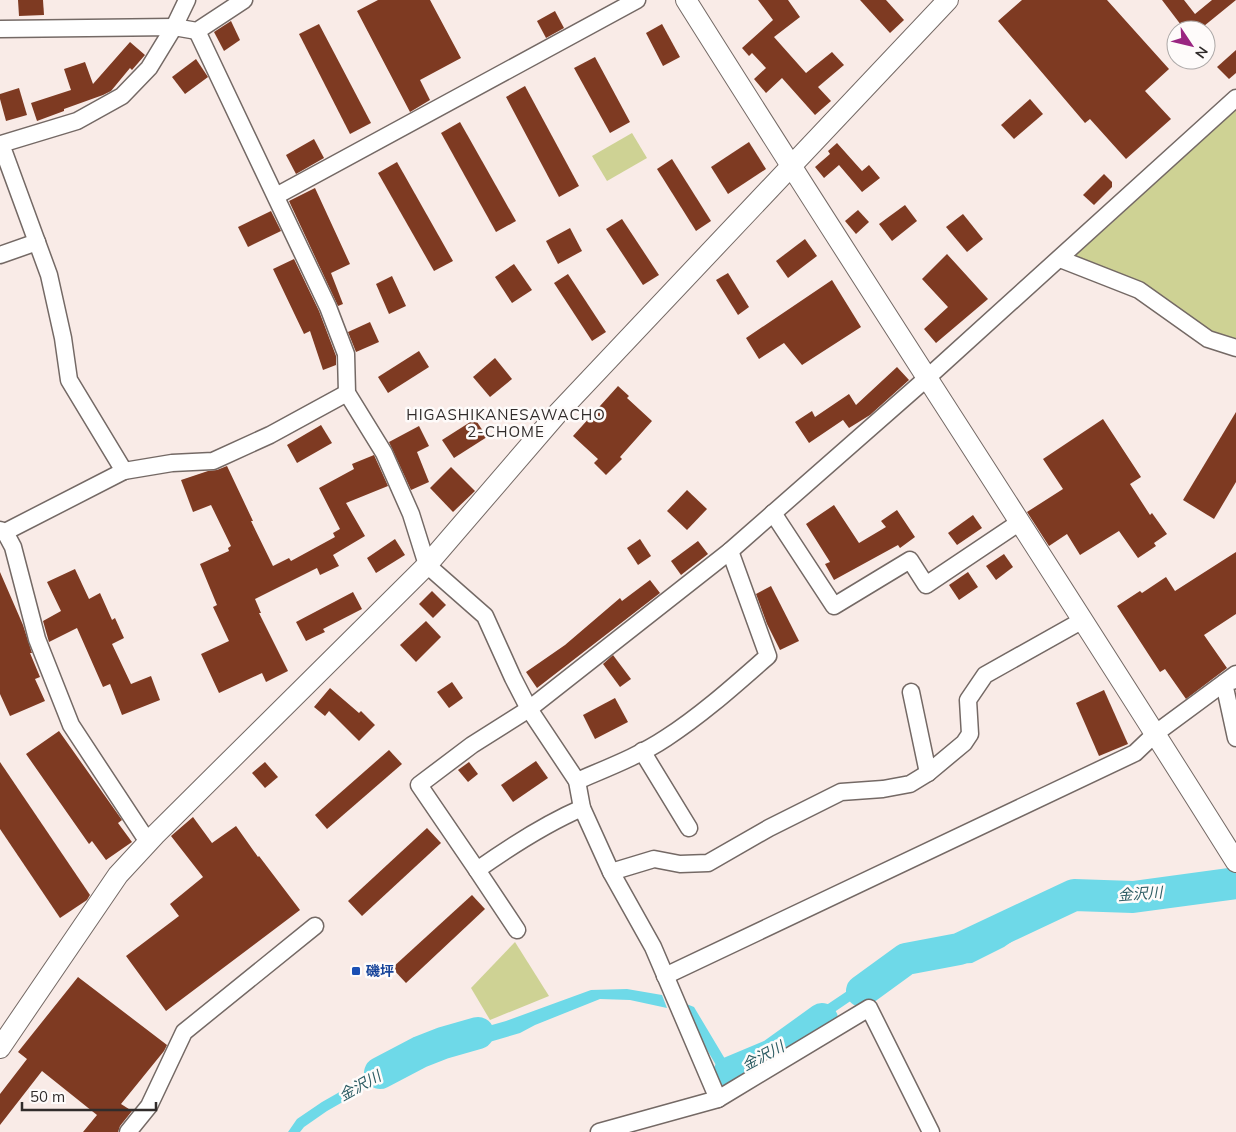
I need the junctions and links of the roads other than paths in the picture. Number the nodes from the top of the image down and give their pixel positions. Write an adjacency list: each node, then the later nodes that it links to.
1 (187, 0): 7 (street)
2 (244, 0): 6 (street)
3 (637, 0): 14 (street)
4 (686, 0): 12 (street)
5 (948, 0): 12 (street)
6 (221, 7): 9 (street)
7 (174, 27): 8 (street); 9 (street); 11 (street)
8 (0, 29)
9 (196, 31): 14 (street)
10 (1236, 98): 17 (street)
11 (0, 143): 13 (street)
12 (791, 168): 19 (street); 26 (street)
13 (5, 173): 15 (street)
14 (276, 196): 20 (street)
15 (37, 242): 16 (street); 21 (street)
16 (0, 255)
17 (1060, 259): 18 (street); 19 (street)
18 (1236, 348)
19 (927, 378): 22 (street); 23 (street)
20 (347, 393): 21 (street); 26 (street)
21 (124, 471): 24 (street)
22 (773, 513): 23 (street); 25 (street)
23 (1020, 522): 27 (street)
24 (2, 531): 38 (street)
25 (730, 550): 30 (street); 33 (street)
26 (427, 565): 30 (street); 38 (street)
27 (1083, 620): 31 (street); 34 (street)
28 (1232, 679): 31 (street); 32 (street)
29 (911, 692): 34 (street)
30 (529, 709): 35 (street); 40 (street)
31 (1156, 733): 39 (street); 44 (street)
32 (1236, 738)
33 (642, 751): 35 (street); 37 (street)
34 (928, 773): 41 (street)
35 (577, 781): 36 (street)
36 (582, 808): 40 (street); 41 (street)
37 (689, 828)
38 (148, 842): 45 (street)
39 (1236, 862)
40 (477, 870): 43 (street)
41 (611, 872): 44 (street)
42 (315, 926): 47 (street)
43 (517, 930)
44 (665, 976): 46 (street)
45 (0, 1048)
46 (718, 1099): 48 (street); 49 (street)
47 (128, 1132)
48 (599, 1132)
49 (931, 1132)

